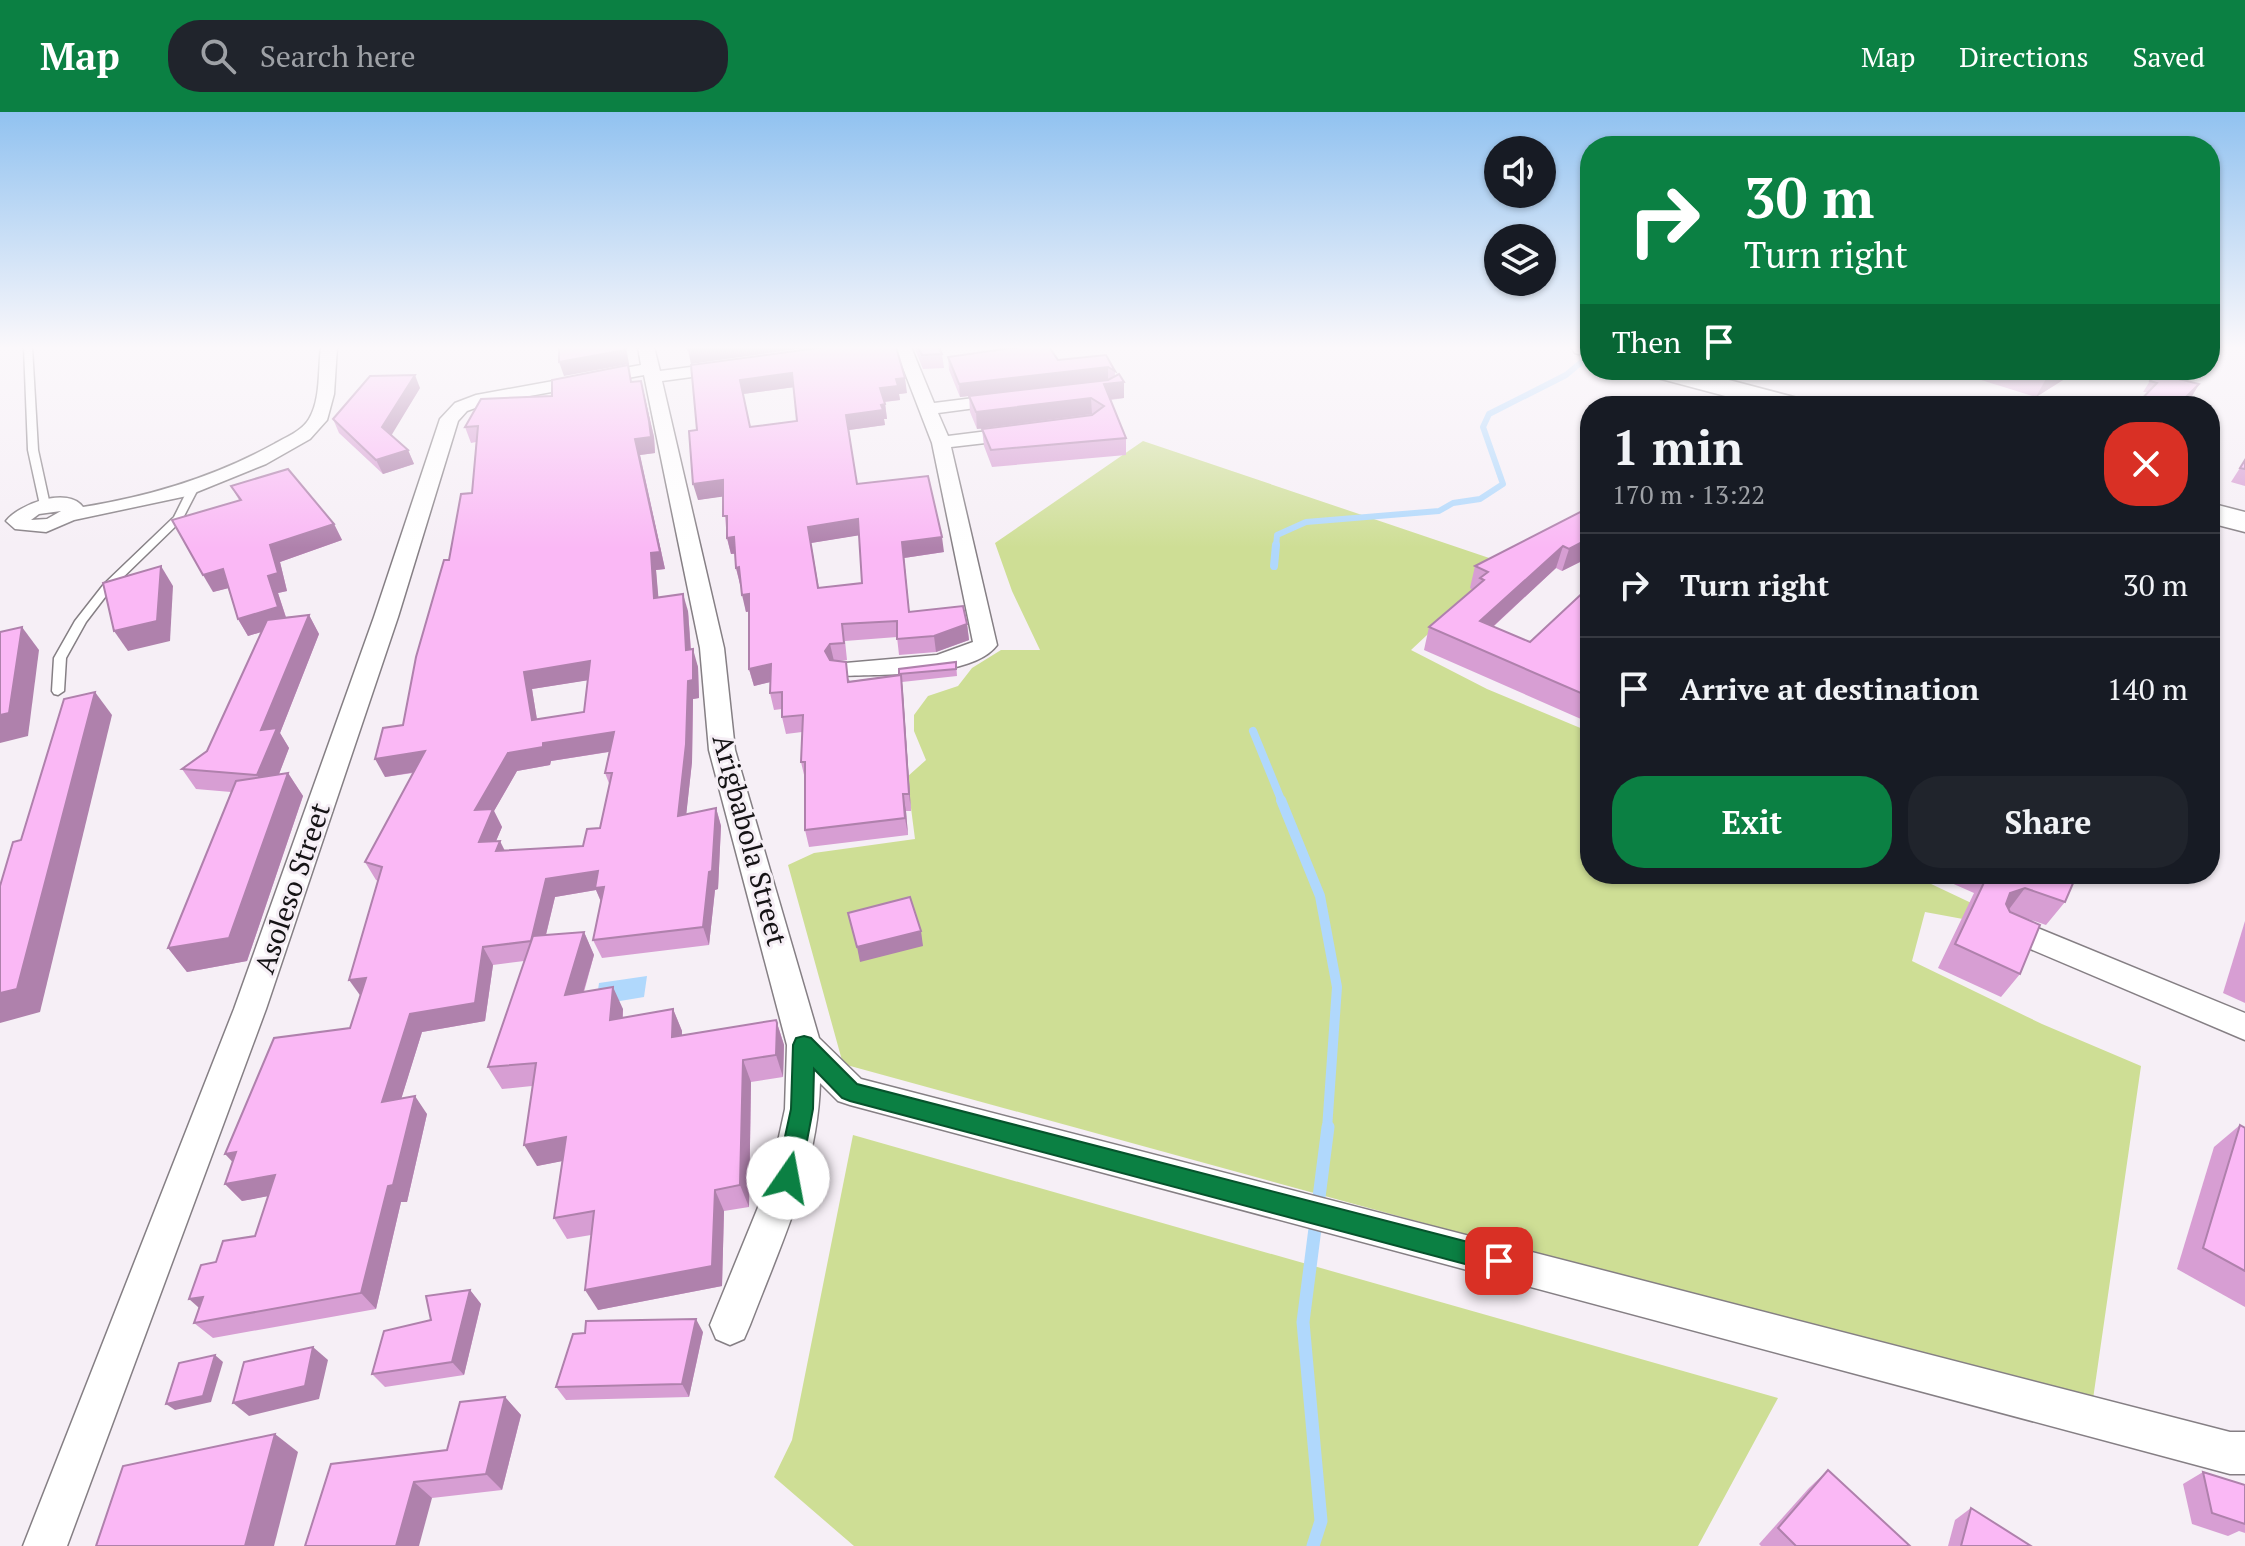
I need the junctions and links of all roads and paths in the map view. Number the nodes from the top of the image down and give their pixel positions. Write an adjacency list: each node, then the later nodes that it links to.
1 (31, 414): 9 (lane)
2 (320, 414): 8 (street)
3 (454, 414): 21 (street, Asoleso Street)
4 (659, 414): 18 (street, Arigbabola Street)
5 (929, 414): 7 (street)
6 (1047, 429): 7 (street)
7 (941, 443): 14 (street)
8 (193, 489): 10 (street); 15 (lane)
9 (45, 505): 10 (street); 13 (street)
10 (69, 515): 13 (street)
11 (2220, 516): 12 (main road)
12 (2245, 522)
13 (8, 523)
14 (843, 669)
15 (58, 691)
16 (2006, 926): 17 (street)
17 (2245, 1027)
18 (804, 1045): 19 (street, Arigbabola Street); 20 (street)
19 (730, 1325)
20 (2245, 1453)
21 (45, 1546)

